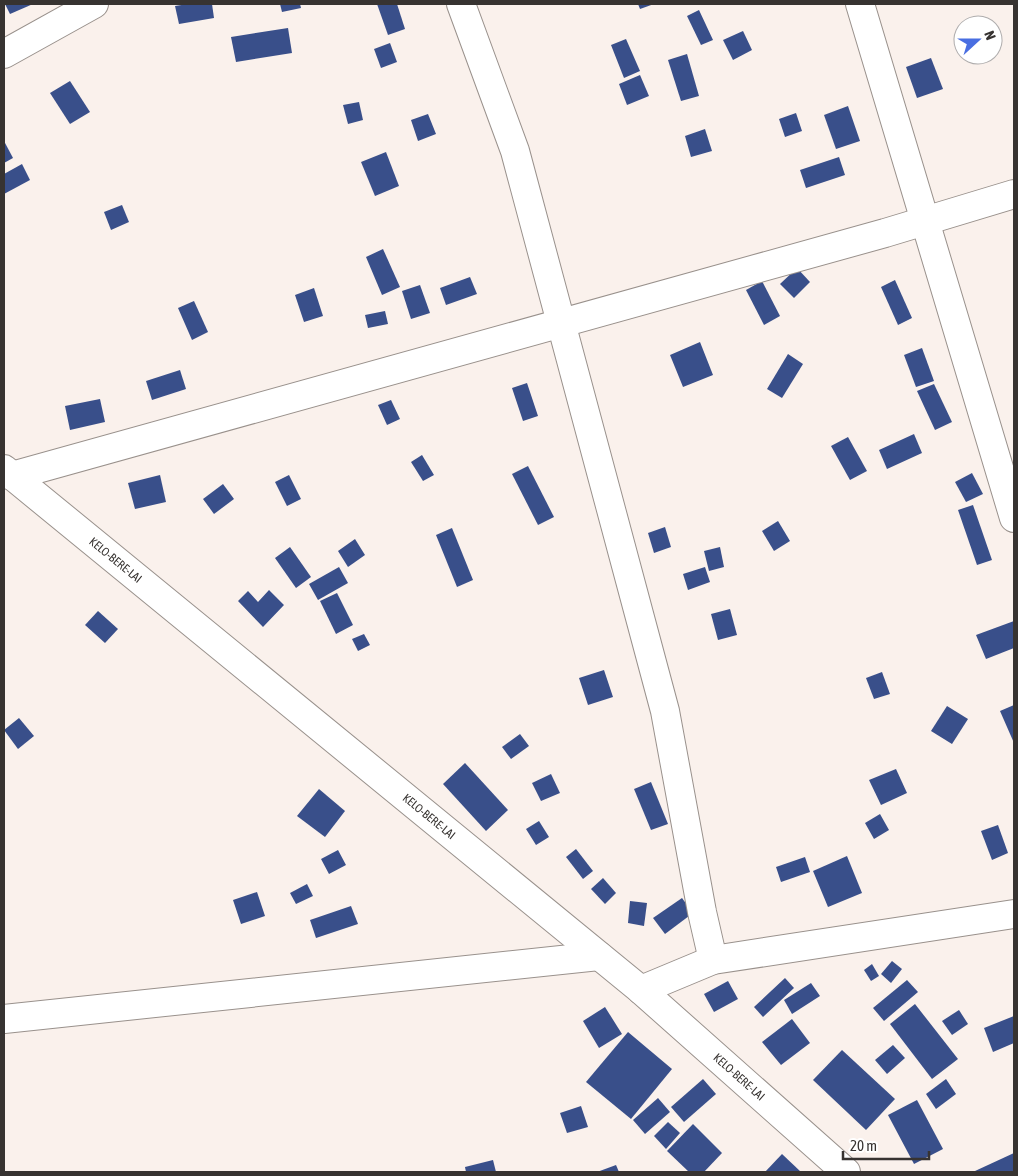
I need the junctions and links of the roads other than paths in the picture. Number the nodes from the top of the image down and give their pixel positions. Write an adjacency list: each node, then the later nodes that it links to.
1 (94, 4): 4 (street)
2 (460, 4): 7 (street)
3 (860, 4): 6 (street)
4 (4, 54)
5 (1014, 194): 6 (street)
6 (925, 221): 7 (street); 9 (street)
7 (562, 323): 8 (street); 12 (street)
8 (8, 473): 11 (street, KELO-BERE-LAI)
9 (1014, 518)
10 (1014, 914): 12 (street)
11 (599, 956): 13 (street, KELO-BERE-LAI); 14 (street)
12 (713, 960): 13 (street)
13 (642, 990): 15 (street, KELO-BERE-LAI)
14 (4, 1019)
15 (846, 1172)

